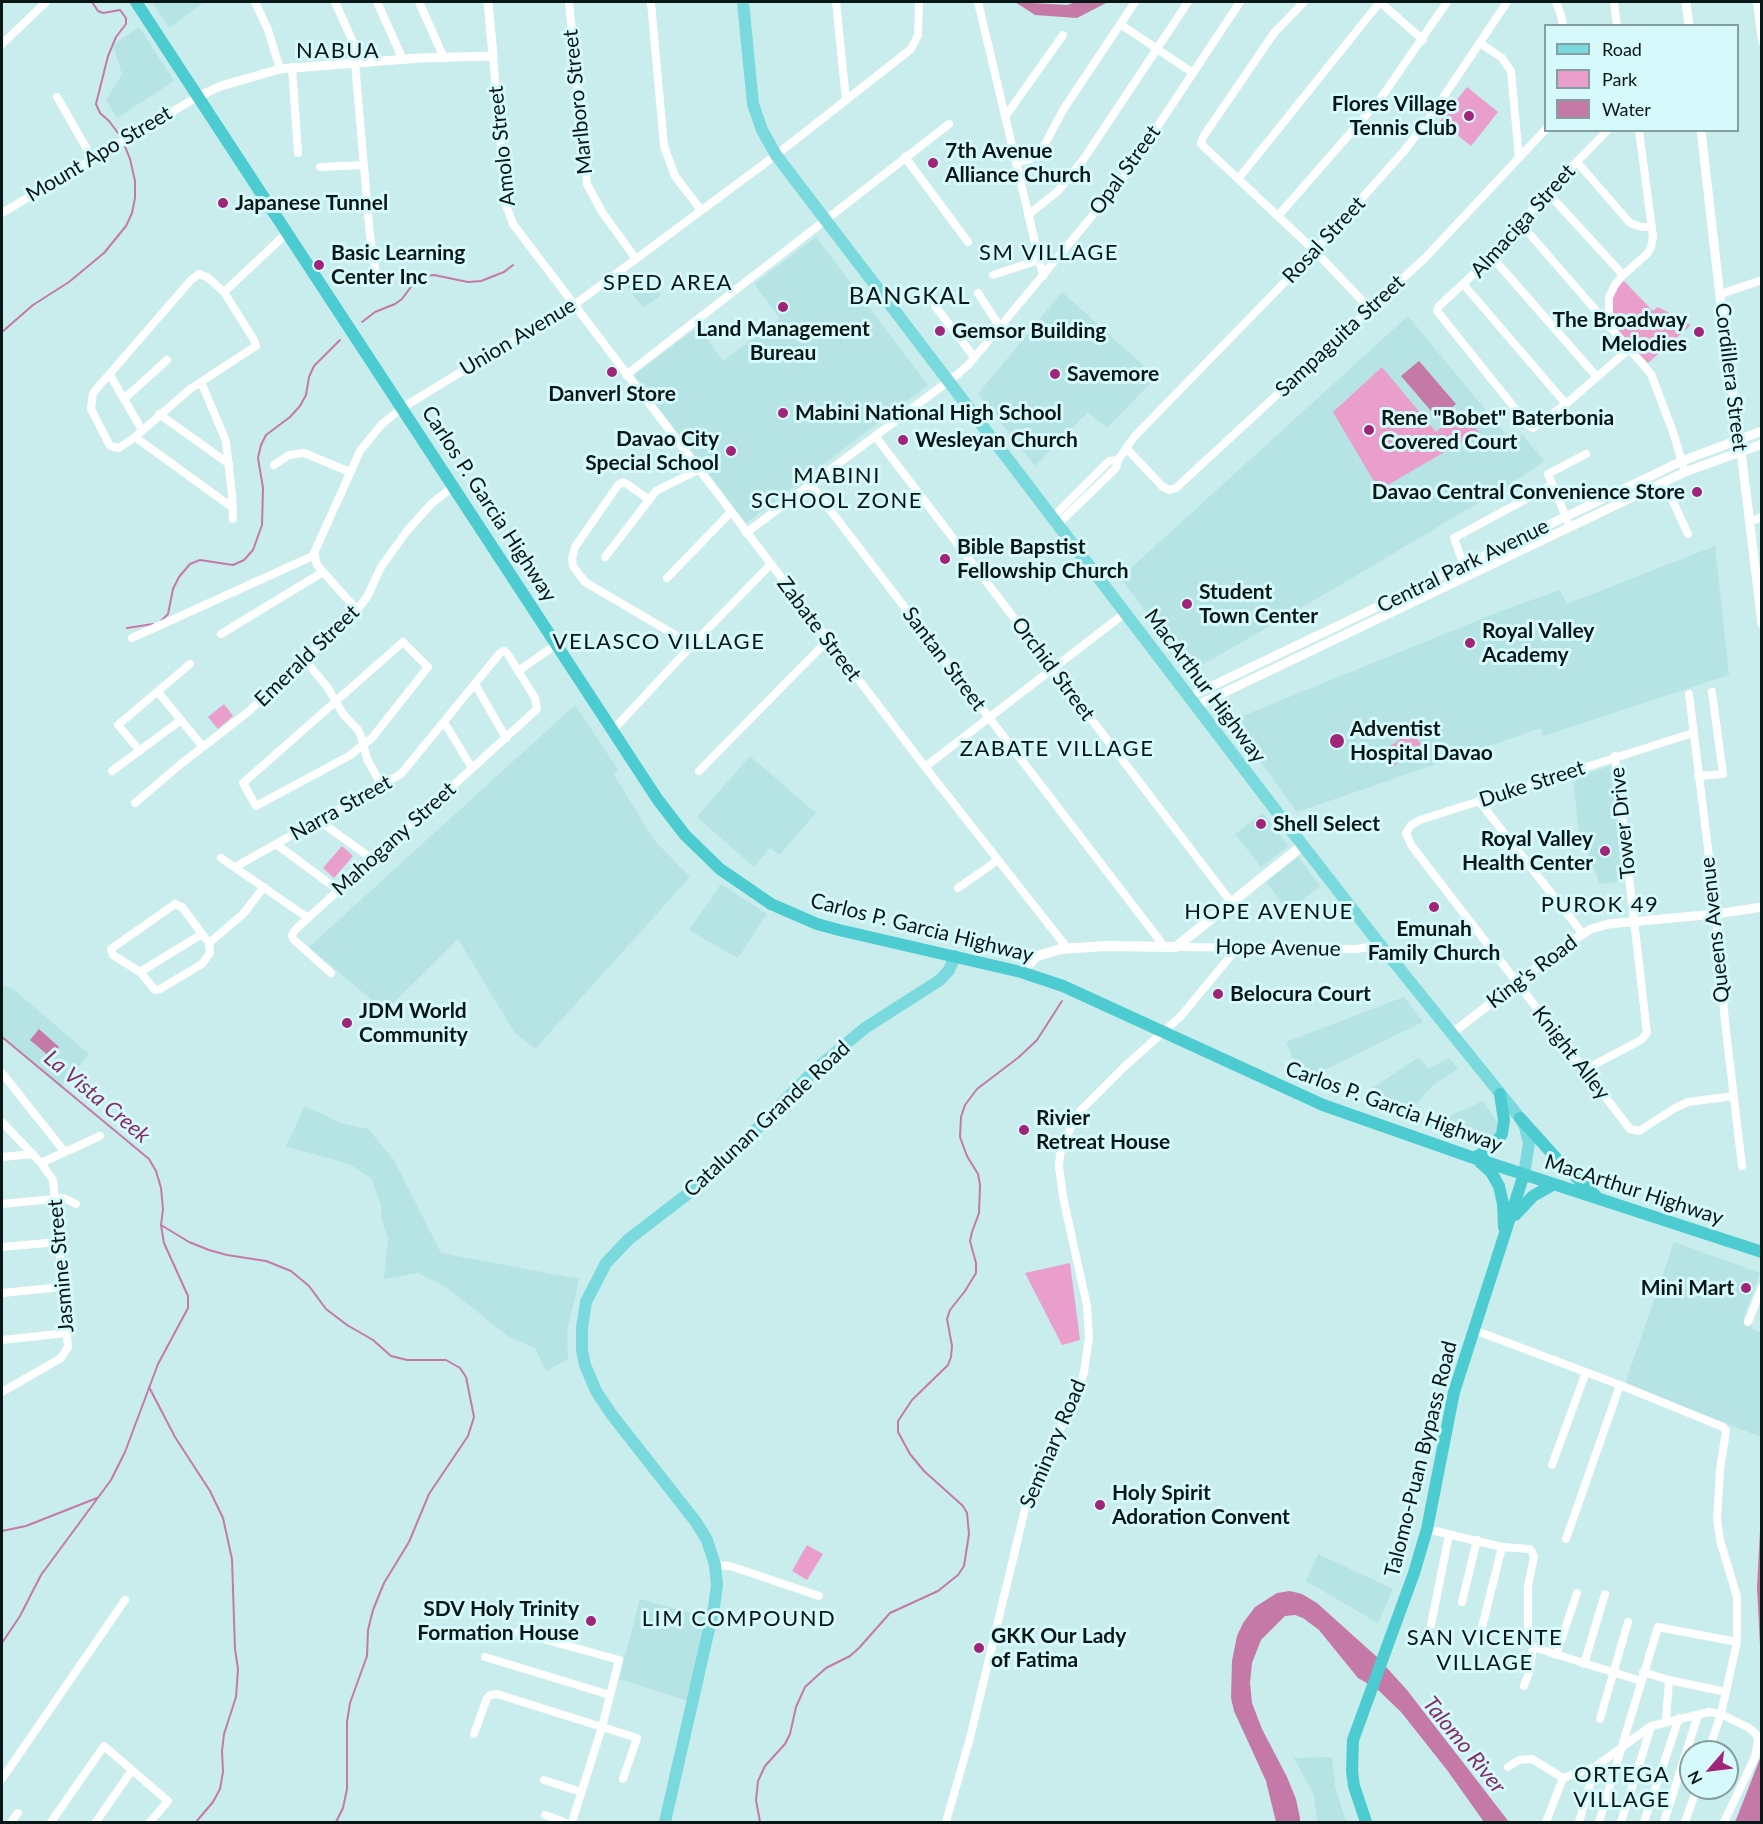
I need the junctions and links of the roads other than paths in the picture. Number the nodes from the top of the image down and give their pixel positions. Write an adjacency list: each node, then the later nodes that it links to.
1 (46, 2): 33 (street)
2 (136, 2): 42 (highway, Carlos P. Garcia Highway)
3 (255, 2): 40 (street)
4 (335, 2): 38 (street)
5 (377, 2): 37 (street)
6 (420, 2): 36 (street)
7 (488, 2): 35 (street, Amolo Street)
8 (569, 2): 73 (street, Marlboro Street)
9 (651, 2): 62 (street)
10 (743, 2): 52 (main road, MacArthur Highway)
11 (836, 2): 44 (street)
12 (919, 2): 44 (street, Union Avenue)
13 (978, 2): 45 (street)
14 (1135, 2): 25 (street)
15 (1188, 2): 34 (street)
16 (1240, 2): 41 (street, Opal Street)
17 (1304, 2): 60 (street)
18 (1380, 2): 30 (street); 60 (street)
19 (1447, 2): 30 (street)
20 (1507, 2): 32 (street, Rosal Street)
21 (1556, 2): 26 (street)
22 (1614, 2): 27 (street)
23 (1686, 2): 28 (street)
24 (1757, 2): 31 (street)
25 (1119, 24): 34 (street); 57 (street)
26 (1563, 24)
27 (1617, 24)
28 (1689, 24)
29 (1063, 35): 45 (street)
30 (1423, 40): 65 (street)
31 (1761, 41)
32 (1480, 43): 55 (street); 71 (street, Rosal Street)
33 (2, 44)
34 (1157, 49): 41 (street); 64 (street)
35 (493, 56): 36 (street); 84 (street, Amolo Street)
36 (444, 57): 37 (street)
37 (404, 60): 38 (street)
38 (358, 63): 39 (street); 58 (street)
39 (292, 67): 40 (street); 51 (street)
40 (280, 69): 42 (street)
41 (1193, 73): 78 (street, Opal Street)
42 (197, 96): 54 (street, Mount Apo Street); 69 (highway, Carlos P. Garcia Highway)
43 (57, 97): 54 (street)
44 (846, 100): 52 (street, Union Avenue)
45 (1005, 117): 57 (street)
46 (949, 124): 53 (street)
47 (1544, 130): 55 (street, Sampaguita Street)
48 (1606, 132): 56 (street, Almaciga Street)
49 (1639, 132): 68 (street)
50 (1701, 132): 83 (street, Cordillera Street)
51 (298, 153)
52 (776, 154): 62 (street, Union Avenue); 66 (main road, MacArthur Highway)
53 (905, 157): 66 (street); 70 (street)
54 (92, 158): 63 (street, Mount Apo Street)
55 (1519, 158): 86 (street, Sampaguita Street)
56 (1577, 162): 61 (street, Almaciga Street); 68 (street)
57 (1016, 163): 64 (street)
58 (364, 165): 59 (street); 75 (street)
59 (320, 167)
60 (1238, 179): 65 (street)
61 (1547, 192): 67 (street, Almaciga Street); 77 (street)
62 (701, 210): 73 (street, Union Avenue)
63 (2, 213)
64 (1028, 215): 74 (street)
65 (1278, 216): 71 (street)
66 (826, 221): 93 (street); 95 (main road, MacArthur Highway)
67 (1521, 224): 72 (street, Almaciga Street); 88 (street)
68 (1652, 227): 77 (street)
69 (287, 233): 81 (street); 99 (highway, Carlos P. Garcia Highway)
70 (968, 242)
71 (1315, 251): 86 (street); 107 (street, Rosal Street)
72 (1492, 257): 80 (street, Almaciga Street); 94 (street)
73 (636, 259): 84 (street, Union Avenue)
74 (1039, 260): 76 (street); 78 (street)
75 (376, 274)
76 (993, 275)
77 (1623, 275): 88 (street)
78 (1043, 276): 87 (street, Opal Street)
79 (1761, 280): 83 (street)
80 (1464, 285): 98 (street); 98 (street, Almaciga Street)
81 (224, 292): 92 (street); 96 (street)
82 (978, 293): 87 (street)
83 (1721, 294): 105 (street, Cordillera Street)
84 (574, 305): 93 (street, Zabate Street); 99 (street, Union Avenue)
85 (934, 306): 90 (street)
86 (1370, 309): 107 (street, Sampaguita Street)
87 (1000, 327): 90 (street, Opal Street)
88 (1609, 327): 89 (street)
89 (1629, 349): 94 (street); 110 (street)
90 (974, 357): 95 (street, Opal Street)
91 (167, 360): 97 (street)
92 (110, 375): 97 (street); 104 (street)
93 (626, 375): 113 (street, Zabate Street)
94 (1597, 377): 98 (street)
95 (948, 381): 103 (street); 126 (main road, MacArthur Highway)
96 (201, 382): 100 (street); 111 (street)
97 (124, 399): 101 (street)
98 (1566, 404)
99 (402, 408): 114 (street, Union Avenue); 119 (highway, Carlos P. Garcia Highway)
100 (159, 414): 101 (street); 111 (street)
101 (142, 430): 104 (street)
102 (1761, 431): 105 (street, Central Park Avenue)
103 (875, 436): 117 (street); 150 (street, Orchid Street)
104 (135, 437): 121 (street)
105 (1739, 438): 108 (street, Cordillera Street); 110 (street, Central Park Avenue)
106 (1761, 444): 108 (street, Central Park Avenue)
107 (1126, 447): 126 (street, Rosal Street)
108 (1741, 451): 115 (street, Central Park Avenue); 127 (street, Cordillera Street)
109 (1586, 454): 118 (street)
110 (1682, 461): 115 (street); 123 (street, Central Park Avenue)
111 (229, 464): 121 (street)
112 (274, 465): 114 (street)
113 (698, 470): 120 (street); 122 (street, Zabate Street)
114 (350, 472): 131 (street, Union Avenue)
115 (1685, 472): 116 (street, Central Park Avenue)
116 (1664, 482): 128 (street, Central Park Avenue); 130 (street)
117 (811, 485): 129 (street); 158 (street, Santan Street)
118 (1552, 485): 123 (street); 134 (street)
119 (454, 486): 137 (street, Emerald Street); 144 (highway, Carlos P. Garcia Highway)
120 (648, 498): 132 (street); 145 (street)
121 (233, 508): 125 (street)
122 (730, 513): 129 (street, Zabate Street); 136 (street)
123 (1565, 517): 128 (street); 134 (street, Central Park Avenue)
124 (1761, 517): 127 (street)
125 (233, 519)
126 (1054, 521): 138 (main road, MacArthur Highway)
127 (1749, 522): 140 (street, Cordillera Street)
128 (1570, 527): 139 (street, Central Park Avenue)
129 (746, 533): 133 (street, Zabate Street)
130 (1688, 534)
131 (315, 555): 135 (street); 142 (street)
132 (605, 557)
133 (770, 565): 143 (street, Zabate Street); 145 (street)
134 (1464, 566): 139 (street, Central Park Avenue)
135 (323, 572): 137 (street); 141 (street)
136 (667, 578)
137 (357, 610): 147 (street, Emerald Street)
138 (1125, 613): 150 (street); 157 (main road, MacArthur Highway)
139 (1370, 617): 146 (street, Central Park Avenue); 149 (street, Central Park Avenue)
140 (1761, 624)
141 (221, 634)
142 (132, 638)
143 (828, 640): 168 (street, Zabate Street); 171 (street)
144 (557, 644): 151 (street); 161 (highway, Carlos P. Garcia Highway)
145 (692, 645): 161 (street)
146 (1269, 658): 149 (street); 157 (street, Central Park Avenue)
147 (305, 660): 156 (street); 165 (street, Emerald Street)
148 (190, 664): 153 (street)
149 (1274, 668): 157 (street, Central Park Avenue)
150 (1052, 669): 158 (street); 187 (street, Orchid Street)
151 (518, 671): 152 (street, Narra Street); 163 (street, Mahogany Street)
152 (475, 684): 160 (street, Narra Street); 163 (street)
153 (158, 692): 159 (street); 166 (street)
154 (1712, 692): 172 (street)
155 (1689, 694): 162 (street, Queens Avenue)
156 (335, 701): 164 (street); 164 (street); 164 (street)
157 (1192, 701): 179 (main road, MacArthur Highway)
158 (989, 717): 168 (street); 196 (street, Santan Street)
159 (181, 720): 165 (street); 166 (street)
160 (444, 722): 169 (street); 173 (street, Narra Street)
161 (613, 730): 200 (highway, Carlos P. Garcia Highway)
162 (1693, 733): 167 (street, Duke Street); 172 (street, Queens Avenue)
163 (506, 738): 169 (street, Mahogany Street)
164 (363, 746): 173 (street)
165 (203, 747): 175 (street, Emerald Street)
166 (140, 750): 170 (street)
167 (1615, 756): 174 (street, Duke Street); 191 (street, Tower Drive)
168 (925, 767): 182 (street, Zabate Street)
169 (472, 768): 181 (street, Mahogany Street)
170 (112, 771)
171 (699, 771)
172 (1698, 776): 189 (street, Queens Avenue)
173 (382, 786): 176 (street, Narra Street)
174 (1479, 801): 177 (street, Duke Street); 193 (street)
175 (135, 803)
176 (318, 820): 178 (street, Narra Street); 181 (street)
177 (1408, 829): 204 (street, Knight Alley)
178 (276, 844): 183 (street, Narra Street); 186 (street)
179 (1303, 845): 187 (main road, Hope Avenue); 194 (main road, MacArthur Highway)
180 (221, 858): 183 (street)
181 (371, 858): 186 (street, Mahogany Street)
182 (998, 860): 185 (street); 199 (street, Zabate Street)
183 (235, 867): 184 (street)
184 (264, 887): 190 (street); 195 (street)
185 (958, 888)
186 (338, 890): 190 (street, Mahogany Street)
187 (1231, 902): 197 (main road, Hope Avenue)
188 (1761, 907): 189 (street, King's Road)
189 (1716, 914): 191 (street, King's Road); 210 (street, Queens Avenue)
190 (308, 918): 203 (street, Mahogany Street)
191 (1634, 922): 193 (street, King's Road); 207 (street, Tower Drive)
192 (202, 934): 195 (street); 201 (street); 201 (street)
193 (1583, 934): 204 (street, King's Road)
194 (1378, 942): 198 (street, Hope Avenue); 206 (main road, MacArthur Highway)
195 (208, 943): 201 (street)
196 (1164, 946): 197 (main road, Hope Avenue); 199 (main road, Hope Avenue)
197 (1176, 946): 198 (street, Hope Avenue)
198 (1238, 947): 205 (street, Seminary Road)
199 (1068, 948): 202 (main road, Hope Avenue)
200 (955, 956): 202 (highway, Carlos P. Garcia Highway); 247 (main road, Catalunan Grande Road)
201 (141, 972)
202 (1021, 972): 205 (highway, Carlos P. Garcia Highway)
203 (331, 973)
204 (1517, 983): 206 (street, King's Road); 207 (street, Knight Alley)
205 (1164, 1032): 217 (highway, Carlos P. Garcia Highway); 296 (street, Seminary Road)
206 (1451, 1034): 209 (main road, MacArthur Highway)
207 (1586, 1069): 210 (street, Knight Alley)
208 (2, 1073): 214 (street)
209 (1500, 1094): 211 (main road, MacArthur Highway); 217 (highway)
210 (1734, 1096): 219 (street, Queens Avenue)
211 (1520, 1118): 220 (main road, MacArthur Highway); 223 (highway)
212 (2, 1122): 215 (street, Jasmine Street)
213 (100, 1136): 214 (street)
214 (64, 1151): 218 (street)
215 (33, 1154): 216 (street); 218 (street, Jasmine Street)
216 (2, 1157)
217 (1474, 1158): 220 (highway, Carlos P. Garcia Highway); 227 (highway)
218 (41, 1163): 222 (street, Jasmine Street)
219 (1742, 1166)
220 (1524, 1174): 221 (highway, MacArthur Highway); 226 (highway, Talomo-Puan Bypass Road)
221 (1554, 1184): 223 (highway, MacArthur Highway); 226 (highway)
222 (56, 1198): 224 (street); 225 (street); 228 (street, Jasmine Street)
223 (1599, 1199): 230 (highway, MacArthur Highway)
224 (2, 1204)
225 (76, 1204)
226 (1509, 1224): 227 (highway, Talomo-Puan Bypass Road)
227 (1504, 1239): 235 (highway, Talomo-Puan Bypass Road)
228 (58, 1242): 229 (street); 231 (street, Jasmine Street)
229 (2, 1247)
230 (1761, 1252)
231 (63, 1287): 233 (street); 236 (street, Jasmine Street)
232 (1761, 1287): 234 (street)
233 (2, 1293)
234 (1748, 1322)
235 (1474, 1329): 238 (street); 242 (highway, Talomo-Puan Bypass Road)
236 (67, 1333): 237 (street); 240 (street, Jasmine Street)
237 (2, 1340)
238 (1586, 1372): 239 (street); 241 (street)
239 (1620, 1384): 244 (street); 257 (street)
240 (2, 1392)
241 (1552, 1465)
242 (1427, 1529): 243 (street); 297 (highway, Talomo-Puan Bypass Road)
243 (1449, 1535): 245 (street); 254 (street)
244 (1566, 1539)
245 (1477, 1540): 246 (street); 252 (street)
246 (1502, 1546): 256 (street); 258 (street)
247 (715, 1565): 250 (street); 295 (main road, Catalunan Grande Road)
248 (1577, 1593): 259 (street)
249 (1605, 1594): 261 (street)
250 (819, 1596)
251 (125, 1600): 282 (street)
252 (1462, 1602)
253 (1628, 1623): 262 (street)
254 (1431, 1625)
255 (518, 1632): 267 (street)
256 (1479, 1639)
257 (1737, 1642): 263 (street); 266 (street)
258 (1533, 1647): 259 (street); 265 (street)
259 (1556, 1655): 261 (street)
260 (485, 1657): 267 (street)
261 (1584, 1664): 262 (street)
262 (1613, 1673): 263 (street); 271 (street)
263 (1642, 1677): 264 (street); 277 (street)
264 (1669, 1680): 266 (street); 272 (street)
265 (1524, 1686)
266 (1726, 1692): 269 (street)
267 (610, 1695): 274 (street)
268 (1698, 1714): 269 (street); 270 (street); 303 (street)
269 (1721, 1714): 276 (street); 305 (street)
270 (1679, 1718): 272 (street); 302 (street)
271 (1600, 1719)
272 (1666, 1721): 273 (street)
273 (1652, 1726): 277 (street); 301 (street)
274 (602, 1727): 275 (street); 283 (street); 285 (street)
275 (474, 1734)
276 (1712, 1740)
277 (1622, 1746): 279 (street); 300 (street)
278 (1508, 1767): 281 (street)
279 (1595, 1767): 281 (street); 299 (street)
280 (132, 1770): 290 (street); 291 (street); 292 (street)
281 (1563, 1778): 298 (street)
282 (2, 1779)
283 (623, 1779)
284 (544, 1780): 285 (street)
285 (581, 1792): 294 (street)
286 (1692, 1800): 304 (street)
287 (18, 1813): 289 (street)
288 (545, 1815): 293 (street)
289 (11, 1822)
290 (51, 1822)
291 (96, 1822)
292 (150, 1822)
293 (564, 1822)
294 (572, 1822)
295 (665, 1822)
296 (946, 1822)
297 (1366, 1822)
298 (1546, 1822)
299 (1579, 1822)
300 (1599, 1822)
301 (1621, 1822)
302 (1644, 1822)
303 (1664, 1822)
304 (1685, 1822)
305 (1724, 1822)

